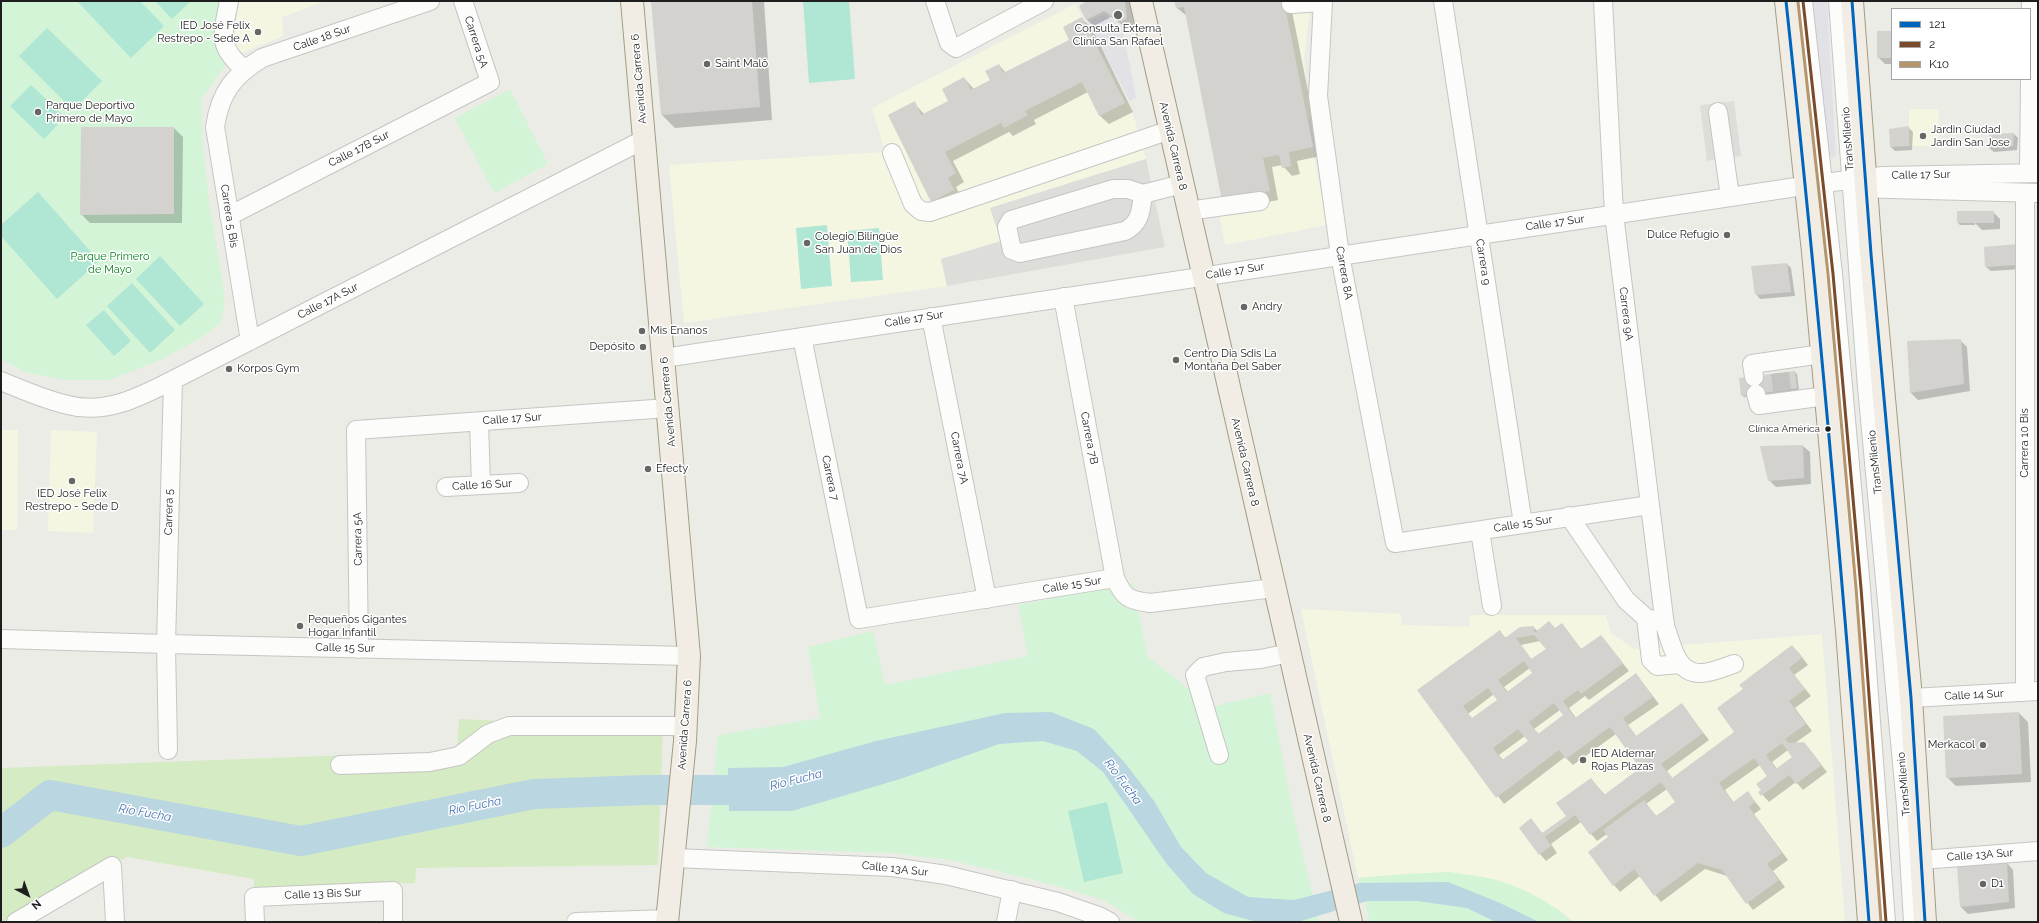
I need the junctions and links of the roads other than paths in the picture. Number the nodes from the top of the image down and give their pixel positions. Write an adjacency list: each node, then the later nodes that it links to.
1 (229, 1): 16 (street)
2 (430, 1): 16 (street, Calle 18 Sur)
3 (463, 1): 18 (street, Carrera 5A)
4 (632, 1): 22 (main road, Avenida Carrera 6)
5 (935, 1): 6 (street)
6 (1044, 1)
7 (1141, 1): 21 (main road, Avenida Carrera 8)
8 (1323, 1): 15 (street); 36 (street, Carrera 8A)
9 (1442, 1): 35 (street, Carrera 9)
10 (1603, 1): 33 (street, Carrera 9A)
11 (1786, 1): 27 (main road)
12 (1803, 1): 27 (street)
13 (1838, 1): 26 (street, TransMilenio)
14 (1852, 1): 26 (main road)
15 (1291, 4)
16 (244, 69): 19 (street, Calle 18 Sur)
17 (2030, 80): 24 (street)
18 (490, 82): 34 (street, Calle 17B Sur)
19 (225, 92): 34 (street, Carrera 5 Bis)
20 (1718, 112): 30 (street)
21 (1170, 130): 23 (street); 25 (main road, Avenida Carrera 8)
22 (645, 139): 41 (street, Calle 17A Sur); 44 (main road, Avenida Carrera 6)
23 (892, 153)
24 (2034, 173): 26 (street, Calle 17 Sur)
25 (1182, 184): 29 (street); 32 (main road, Avenida Carrera 8)
26 (1858, 184): 27 (street, Calle 17 Sur); 28 (street, Calle 17 Sur); 76 (main road); 96 (street, TransMilenio)
27 (1817, 185): 30 (street, Calle 17 Sur); 43 (main road); 95 (street)
28 (2031, 193): 42 (street, Carrera 10 Bis)
29 (1144, 194): 29 (street)
30 (1730, 197): 33 (street, Calle 17 Sur)
31 (1260, 201): 32 (street)
32 (1188, 211): 37 (main road, Avenida Carrera 8)
33 (1614, 214): 35 (street, Calle 17 Sur); 55 (street, Carrera 9A)
34 (229, 216): 41 (street, Carrera 5 Bis)
35 (1479, 234): 36 (street, Calle 17 Sur); 58 (street, Carrera 9)
36 (1340, 255): 37 (street, Calle 17 Sur); 60 (street, Carrera 8A)
37 (1203, 276): 38 (street, Calle 17 Sur); 62 (main road, Avenida Carrera 8)
38 (1062, 297): 39 (street, Calle 17 Sur); 61 (street, Carrera 7B)
39 (931, 317): 40 (street, Calle 17 Sur); 63 (street, Carrera 7A)
40 (802, 337): 44 (street, Calle 17 Sur); 66 (street, Carrera 7)
41 (250, 341): 45 (street, Calle 17A Sur)
42 (2032, 352): 57 (street, Carrera 10 Bis)
43 (1822, 354): 46 (street); 48 (main road)
44 (664, 358): 49 (main road, Avenida Carrera 6)
45 (173, 380): 47 (street, Calle 17A Sur); 69 (street, Carrera 5)
46 (1781, 381): 46 (street); 48 (street)
47 (1, 382)
48 (1826, 396): 94 (main road)
49 (668, 408): 50 (street, Calle 17 Sur); 72 (main road, Avenida Carrera 6)
50 (479, 422): 51 (street, Calle 17 Sur); 53 (street)
51 (356, 430): 70 (street, Carrera 5A)
52 (519, 484): 53 (street, Calle 16 Sur)
53 (481, 485): 54 (street, Calle 16 Sur)
54 (446, 487)
55 (1650, 505): 56 (street, Calle 15 Sur); 67 (street, Carrera 9A)
56 (1569, 516): 58 (street, Calle 15 Sur); 65 (street)
57 (2032, 521): 75 (street, Carrera 10 Bis)
58 (1523, 524): 59 (street, Calle 15 Sur)
59 (1480, 531): 60 (street, Calle 15 Sur); 64 (street)
60 (1395, 543)
61 (1115, 578): 62 (street, Calle 15 Sur); 63 (street, Calle 15 Sur)
62 (1274, 588): 71 (main road, Avenida Carrera 8)
63 (987, 599): 66 (street, Calle 15 Sur)
64 (1492, 606)
65 (1646, 618): 67 (street); 73 (street)
66 (859, 619)
67 (1665, 624): 73 (street, Carrera 9A)
68 (1, 638): 69 (street, Calle 15 Sur)
69 (166, 644): 70 (street, Calle 15 Sur); 78 (street, Carrera 5)
70 (359, 649): 72 (street, Calle 15 Sur)
71 (1289, 653): 79 (street); 85 (main road, Avenida Carrera 8)
72 (689, 656): 77 (main road, Avenida Carrera 6)
73 (1680, 664): 74 (street)
74 (1734, 664)
75 (2032, 692): 76 (street, Calle 14 Sur)
76 (1911, 698): 83 (main road)
77 (686, 728): 80 (street); 82 (main road, Avenida Carrera 6)
78 (168, 750)
79 (1219, 755)
80 (340, 765)
81 (2038, 851): 83 (street, Calle 13A Sur)
82 (674, 858): 84 (street, Calle 13A Sur); 86 (main road, Avenida Carrera 6)
83 (1922, 860): 97 (main road)
84 (1012, 890): 92 (street); 93 (street, Calle 13A Sur)
85 (1350, 918)
86 (668, 920): 91 (street)
87 (16, 922): 88 (street)
88 (115, 922)
89 (255, 922): 90 (street, Calle 13 Bis Sur)
90 (393, 922)
91 (576, 922)
92 (1006, 922)
93 (1110, 922)
94 (1869, 922)
95 (1886, 922)
96 (1913, 922)
97 (1925, 922)

